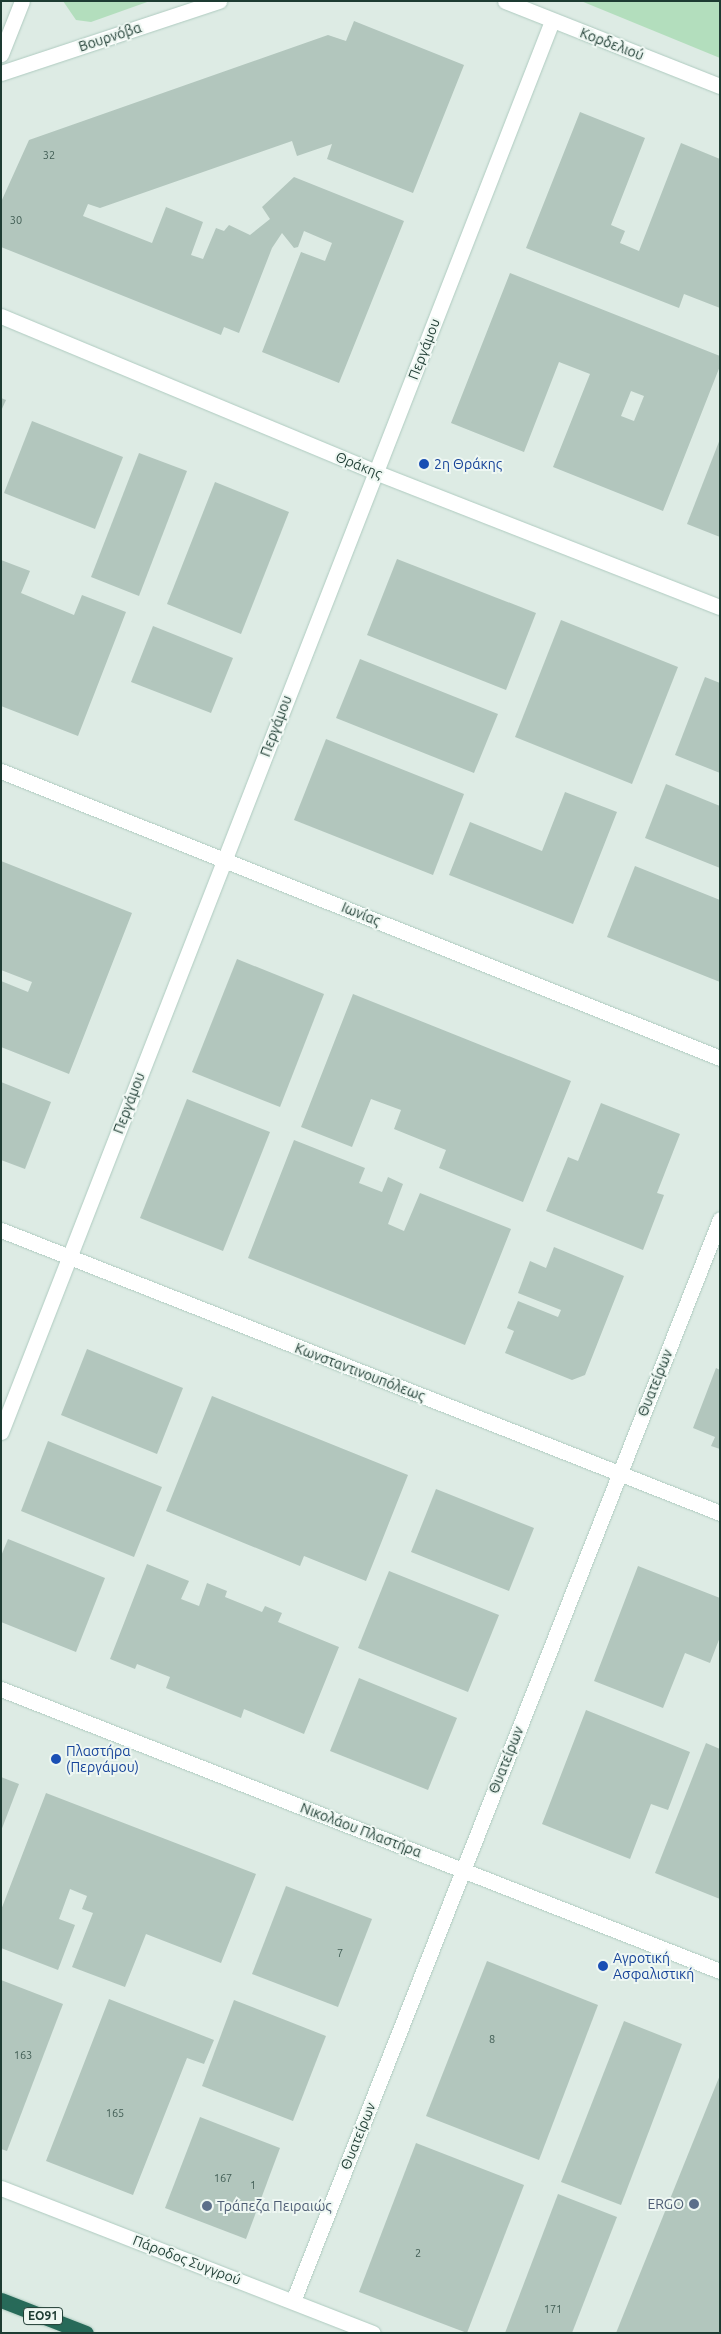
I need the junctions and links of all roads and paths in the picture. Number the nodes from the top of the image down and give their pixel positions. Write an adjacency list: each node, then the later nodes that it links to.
1 (22, 1): 5 (street)
2 (219, 1): 6 (street, Βουρνόβα)
3 (505, 1): 4 (street, Κορδελιού)
4 (552, 20): 7 (street, Κορδελιού); 9 (street, Περγάμου)
5 (1, 54)
6 (1, 73)
7 (720, 86)
8 (1, 316): 9 (street, Θράκης)
9 (375, 472): 10 (street, Θράκης); 12 (street, Περγάμου)
10 (720, 607)
11 (1, 771): 12 (street, Ιωνίας)
12 (224, 860): 13 (street, Ιωνίας); 16 (street, Περγάμου)
13 (720, 1058)
14 (720, 1219): 18 (street, Θυατείρων)
15 (1, 1230): 16 (street, Κωνσταντινουπόλεως)
16 (69, 1257): 17 (street, Περγάμου); 18 (street, Κωνσταντινουπόλεως)
17 (1, 1432)
18 (619, 1474): 19 (street, Κωνσταντινουπόλεως); 21 (street, Θυατείρων)
19 (720, 1514)
20 (1, 1689): 21 (street, Νικολάου Πλαστήρα)
21 (463, 1870): 22 (street, Νικολάου Πλαστήρα); 25 (street, Θυατείρων)
22 (720, 1971)
23 (1, 2188): 25 (street, Πάροδος Συγγρού)
24 (1, 2300): 26 (highway, ΕΟ91)
25 (293, 2301): 27 (street, Πάροδος Συγγρού)
26 (86, 2333)
27 (373, 2333)

